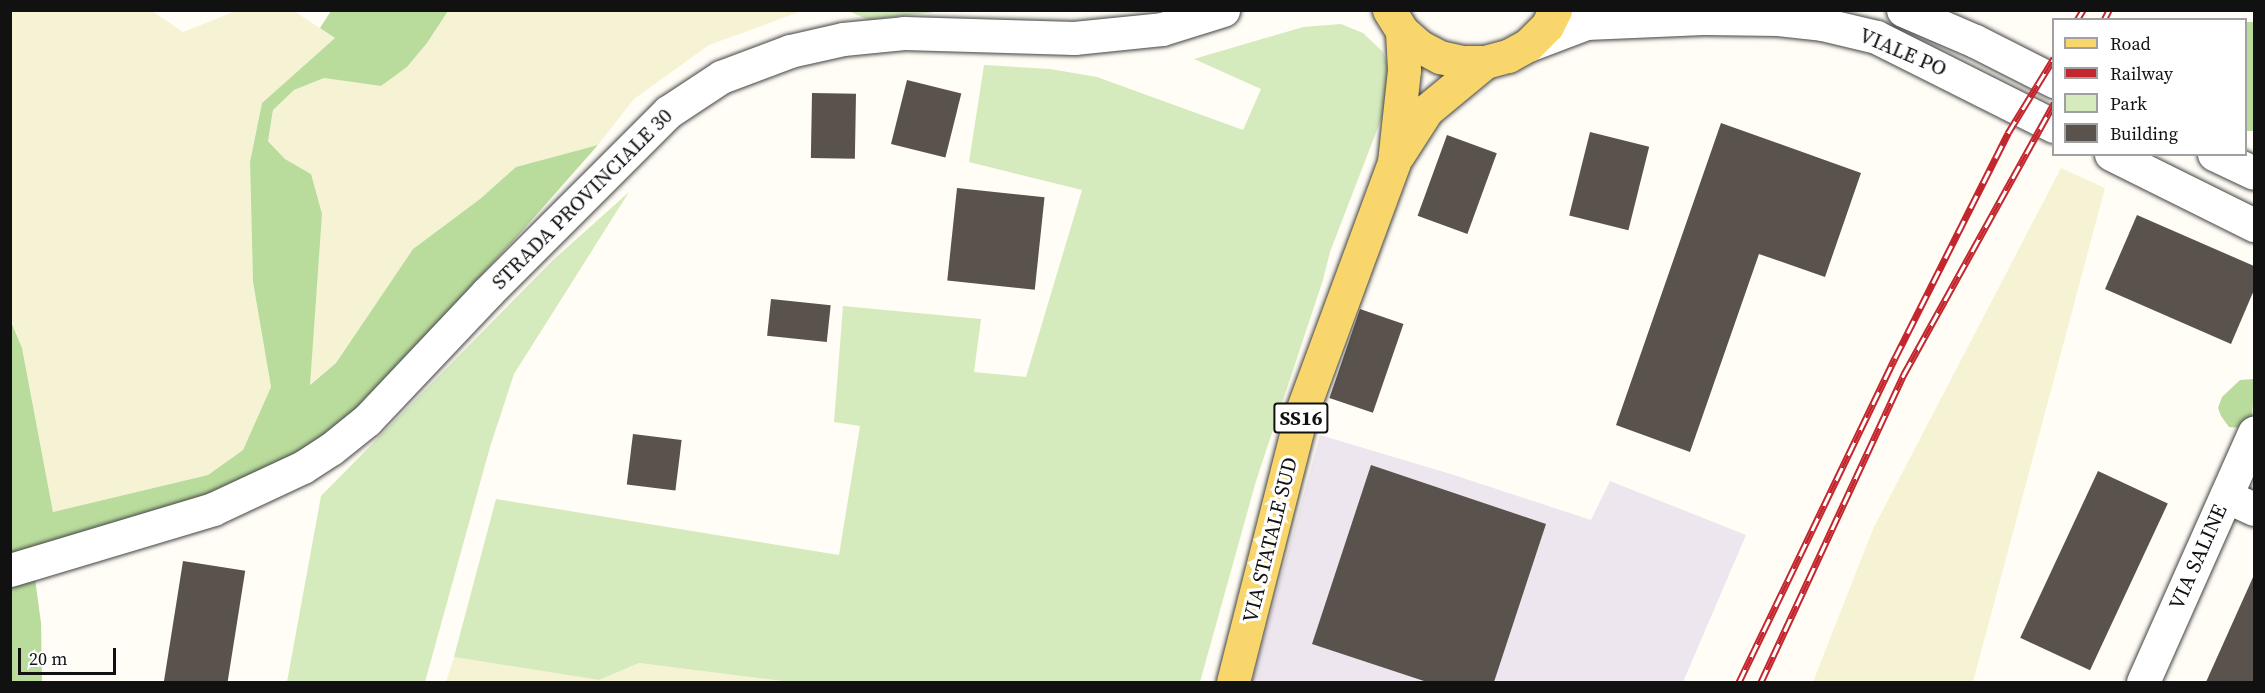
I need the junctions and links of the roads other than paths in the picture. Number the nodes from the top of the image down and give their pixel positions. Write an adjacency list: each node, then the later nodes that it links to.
1 (1223, 10): 5 (street, STRADA PROVINCIALE 30)
2 (1555, 10): 6 (main road, SS16)
3 (1903, 10): 8 (street, VIALE PO)
4 (1391, 18): 7 (main road, SS16); 12 (main road, SS16)
5 (1122, 22): 17 (street, STRADA PROVINCIALE 30)
6 (1528, 45): 7 (main road, SS16); 9 (street, VIALE PO)
7 (1485, 62): 12 (main road, SS16)
8 (2052, 80)
9 (2052, 125)
10 (2115, 156): 14 (street)
11 (2218, 156): 13 (street)
12 (1394, 162): 18 (main road, VIA STATALE SUD / SS16)
13 (2254, 173)
14 (2254, 225)
15 (2254, 433): 16 (street, VIA SALINE)
16 (2240, 503): 19 (street, VIA SALINE)
17 (10, 570)
18 (1233, 682)
19 (2143, 682)

